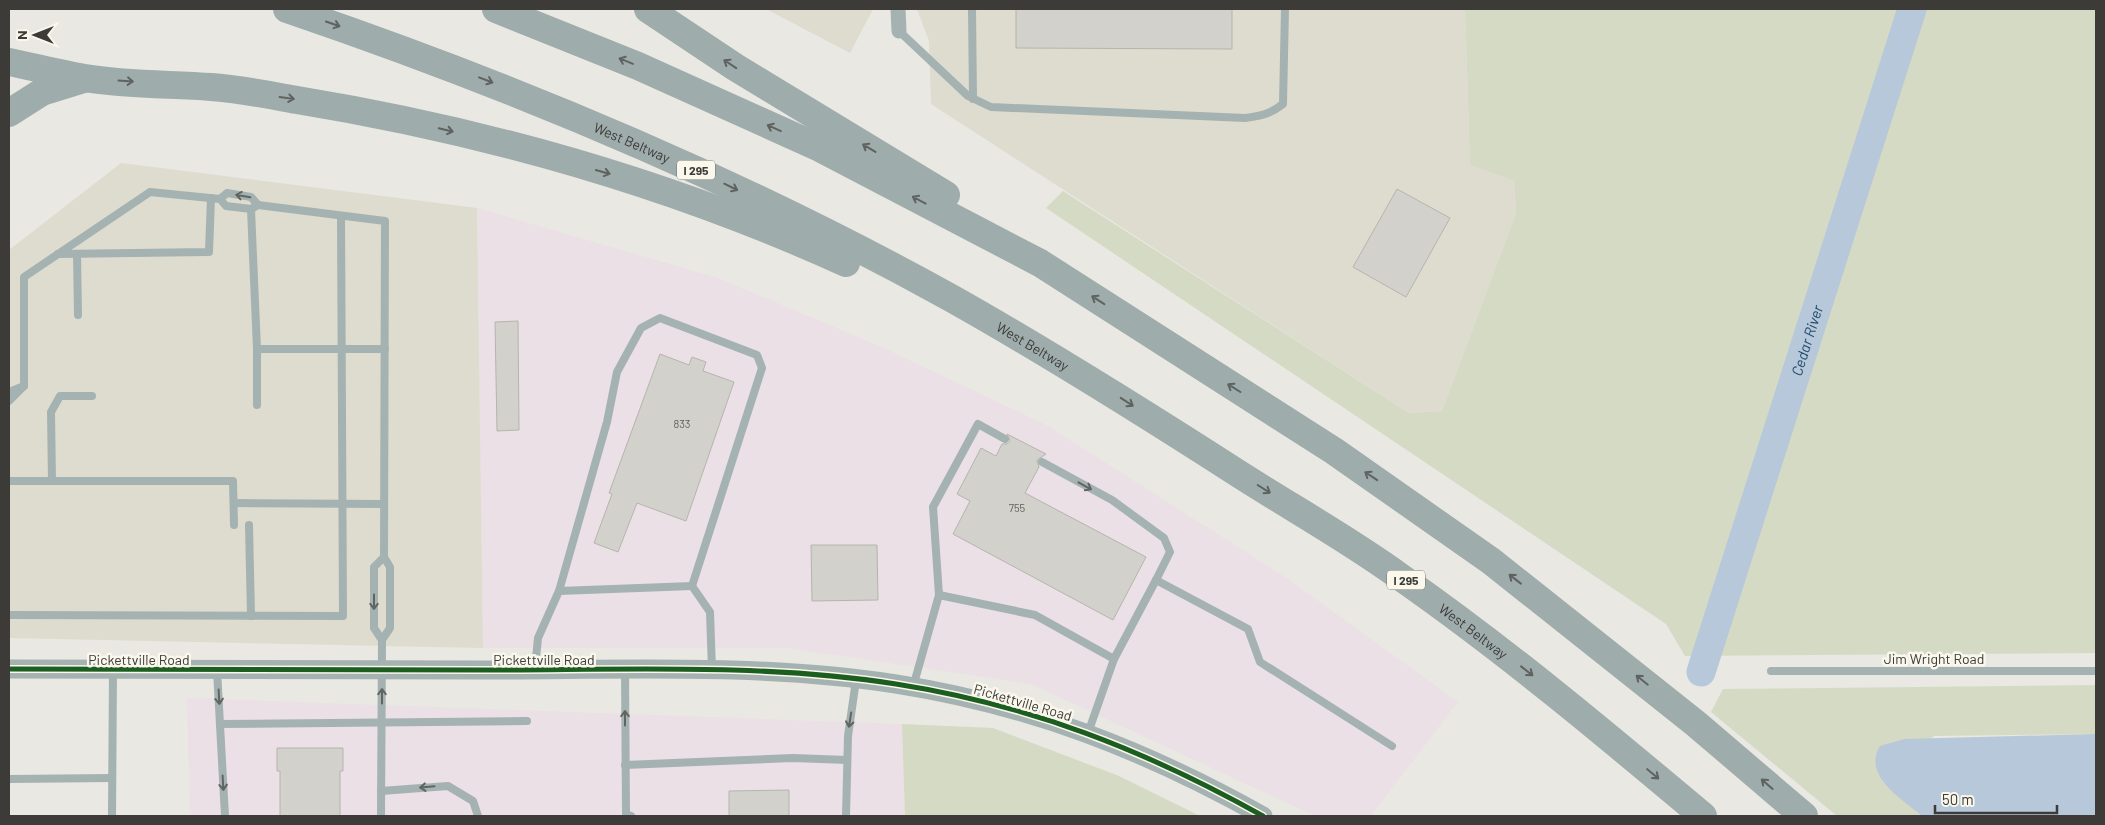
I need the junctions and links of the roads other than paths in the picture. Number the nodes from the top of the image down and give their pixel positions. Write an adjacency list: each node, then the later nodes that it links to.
1 (287, 9): 23 (highway, West Beltway / I 295, one-way to 23)
2 (496, 9): 18 (highway, one-way to 2)
3 (648, 9): 18 (highway, one-way to 3)
4 (898, 9): 7 (street)
5 (972, 9): 10 (lane)
6 (1285, 9): 10 (lane)
7 (898, 31): 10 (lane)
8 (9, 62): 9 (highway)
9 (87, 78): 11 (highway); 23 (highway, one-way to 23)
10 (973, 99)
11 (9, 113)
12 (211, 198): 13 (lane); 16 (lane); 17 (lane)
13 (220, 199): 14 (lane); 14 (lane, one-way to 13)
14 (254, 207): 15 (lane); 22 (lane)
15 (341, 216): 20 (lane); 21 (lane)
16 (58, 254): 17 (lane); 24 (lane)
17 (77, 254): 19 (lane)
18 (1040, 263): 76 (highway, one-way to 18)
19 (78, 315)
20 (342, 349): 21 (lane); 22 (lane); 34 (lane)
21 (385, 349): 35 (lane)
22 (257, 350): 28 (lane)
23 (1086, 376): 75 (highway, West Beltway / I 295, one-way to 75)
24 (24, 386): 25 (lane); 27 (lane)
25 (9, 392)
26 (92, 396): 32 (lane)
27 (9, 401)
28 (257, 405)
29 (1005, 439): 42 (lane)
30 (1042, 462): 39 (lane, one-way to 39)
31 (9, 481): 32 (lane)
32 (52, 481): 33 (lane)
33 (234, 503): 34 (lane); 36 (lane)
34 (342, 503): 35 (lane); 44 (lane)
35 (384, 504): 38 (lane)
36 (234, 526)
37 (250, 526): 44 (lane)
38 (384, 557): 45 (lane); 45 (lane, one-way to 45)
39 (1156, 580): 46 (lane); 62 (lane)
40 (692, 586): 41 (lane); 41 (lane); 53 (lane)
41 (558, 591): 51 (lane)
42 (939, 594): 46 (lane); 57 (lane)
43 (9, 616): 44 (lane)
44 (250, 616)
45 (382, 640): 50 (lane)
46 (1114, 659): 61 (lane)
47 (9, 669): 48 (street, Pickettville Road)
48 (113, 670): 49 (street, Pickettville Road); 65 (lane)
49 (217, 670): 50 (street, Pickettville Road); 60 (lane, one-way to 60)
50 (382, 670): 51 (street, Pickettville Road); 59 (lane, one-way to 50)
51 (535, 670): 52 (street, Pickettville Road)
52 (625, 670): 53 (street, Pickettville Road); 64 (lane, one-way to 52)
53 (712, 670): 56 (street, Pickettville Road)
54 (2096, 670): 55 (lane, Jim Wright Road)
55 (1771, 671)
56 (856, 680): 57 (street, Pickettville Road); 63 (lane, one-way to 63)
57 (913, 687): 61 (street, Pickettville Road)
58 (527, 721): 59 (lane)
59 (381, 722): 60 (lane); 67 (lane)
60 (220, 724): 69 (lane, one-way to 69)
61 (1088, 733): 74 (street, Pickettville Road)
62 (1392, 746)
63 (847, 760): 64 (lane); 73 (lane)
64 (625, 765): 72 (lane)
65 (112, 778): 66 (lane); 68 (lane)
66 (9, 779)
67 (381, 791): 70 (lane); 71 (lane, one-way to 67)
68 (112, 816)
69 (225, 816)
70 (381, 816)
71 (478, 816)
72 (631, 816)
73 (846, 816)
74 (1263, 816)
75 (1703, 816)
76 (1804, 816)

